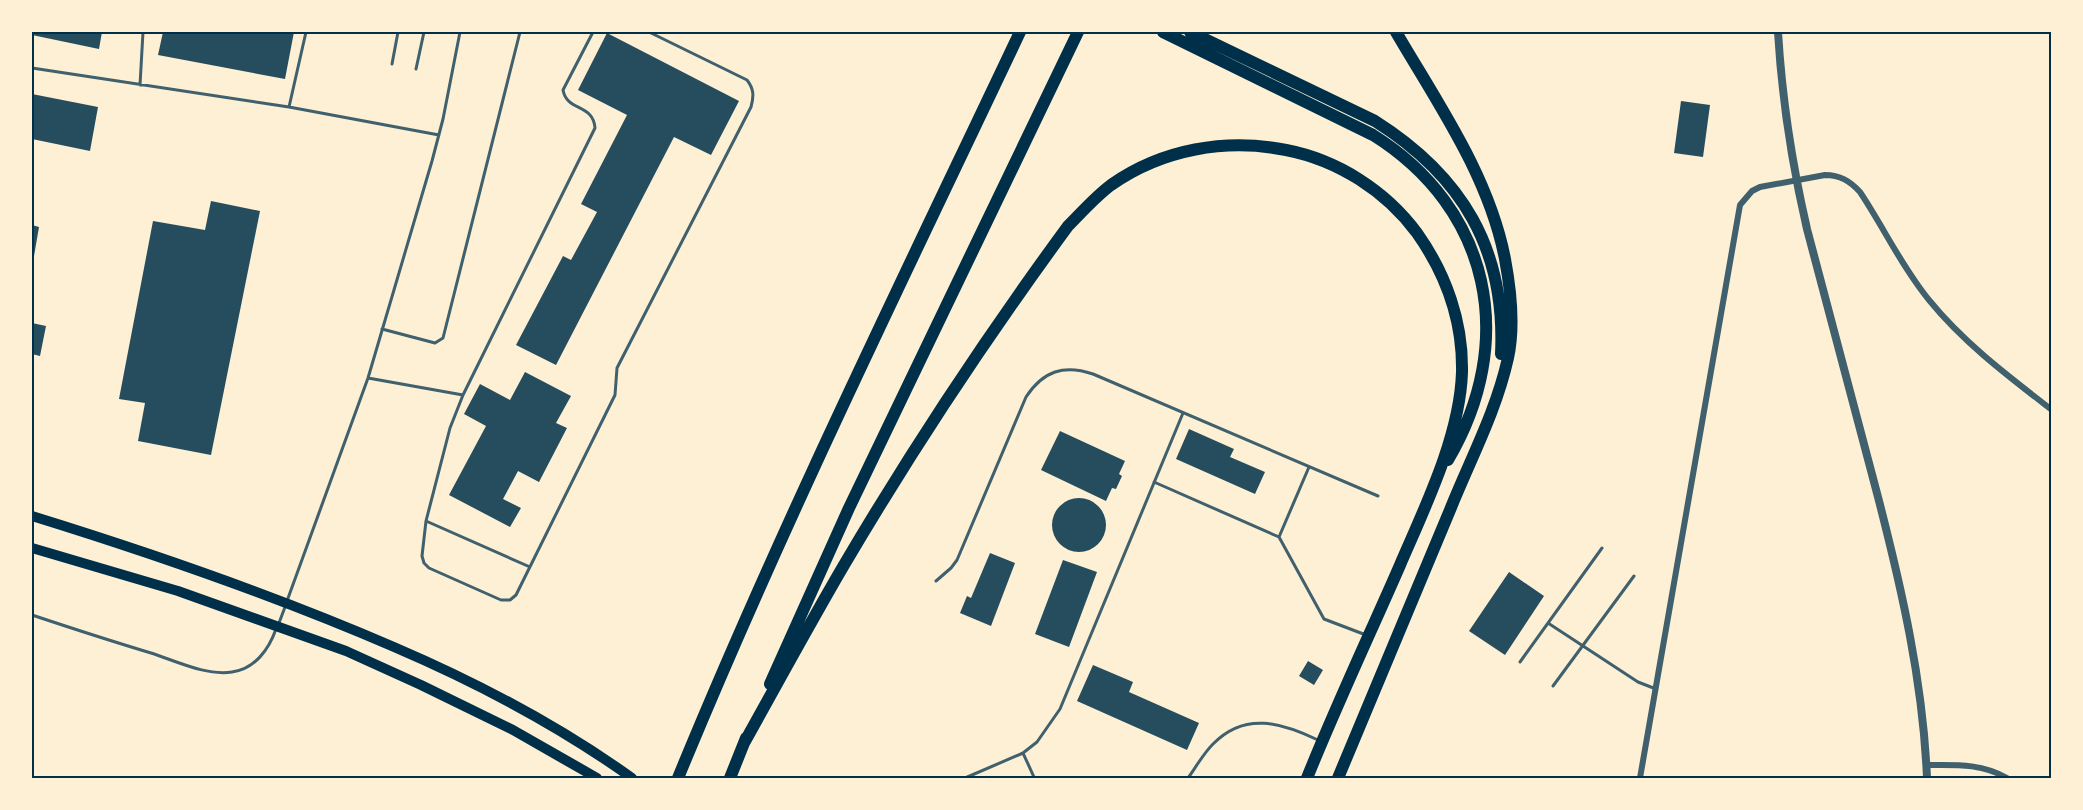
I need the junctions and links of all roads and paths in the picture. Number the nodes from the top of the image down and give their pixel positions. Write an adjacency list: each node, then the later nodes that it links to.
1 (143, 32): 18 (lane)
2 (306, 32): 19 (lane)
3 (398, 32): 15 (lane)
4 (424, 32): 17 (lane)
5 (460, 32): 20 (lane)
6 (520, 32): 22 (lane)
7 (593, 32): 24 (lane)
8 (649, 32): 37 (lane)
9 (1020, 32): 55 (highway)
10 (1078, 32): 50 (highway)
11 (1163, 32): 29 (highway)
12 (1190, 32): 27 (highway)
13 (1396, 32): 27 (highway)
14 (1778, 32): 21 (street)
15 (392, 64)
16 (32, 68): 18 (lane)
17 (416, 69)
18 (140, 85): 19 (lane)
19 (289, 107): 20 (lane)
20 (439, 135): 22 (lane)
21 (1796, 180): 25 (street); 48 (street); 52 (street)
22 (382, 329): 23 (lane)
23 (368, 378): 24 (lane); 40 (lane)
24 (463, 395): 33 (lane)
25 (2052, 410)
26 (1184, 413): 28 (lane); 30 (lane); 39 (lane)
27 (1489, 417): 61 (highway)
28 (1309, 467): 31 (lane); 34 (lane)
29 (1438, 476): 44 (highway); 50 (highway)
30 (1155, 483): 34 (lane); 51 (lane)
31 (1378, 496)
32 (32, 516): 40 (highway)
33 (426, 521): 37 (lane); 37 (lane)
34 (1279, 537): 44 (lane)
35 (32, 548): 43 (highway)
36 (1602, 548): 42 (lane)
37 (530, 567)
38 (1634, 576): 45 (lane)
39 (936, 581)
40 (286, 602): 43 (lane); 54 (highway)
41 (32, 615): 43 (lane)
42 (1548, 623): 45 (lane); 46 (lane)
43 (278, 626): 53 (highway)
44 (1369, 636): 49 (highway)
45 (1582, 647): 47 (lane); 48 (lane)
46 (1520, 662)
47 (1553, 686)
48 (1656, 689): 62 (street)
49 (1322, 741): 59 (lane); 60 (highway)
50 (744, 743): 56 (highway)
51 (1023, 753): 57 (lane); 58 (lane)
52 (1926, 765): 63 (street); 64 (street)
53 (597, 778)
54 (632, 778)
55 (678, 778)
56 (730, 778)
57 (965, 778)
58 (1035, 778)
59 (1188, 778)
60 (1307, 778)
61 (1338, 778)
62 (1640, 778)
63 (1927, 778)
64 (2007, 778)

